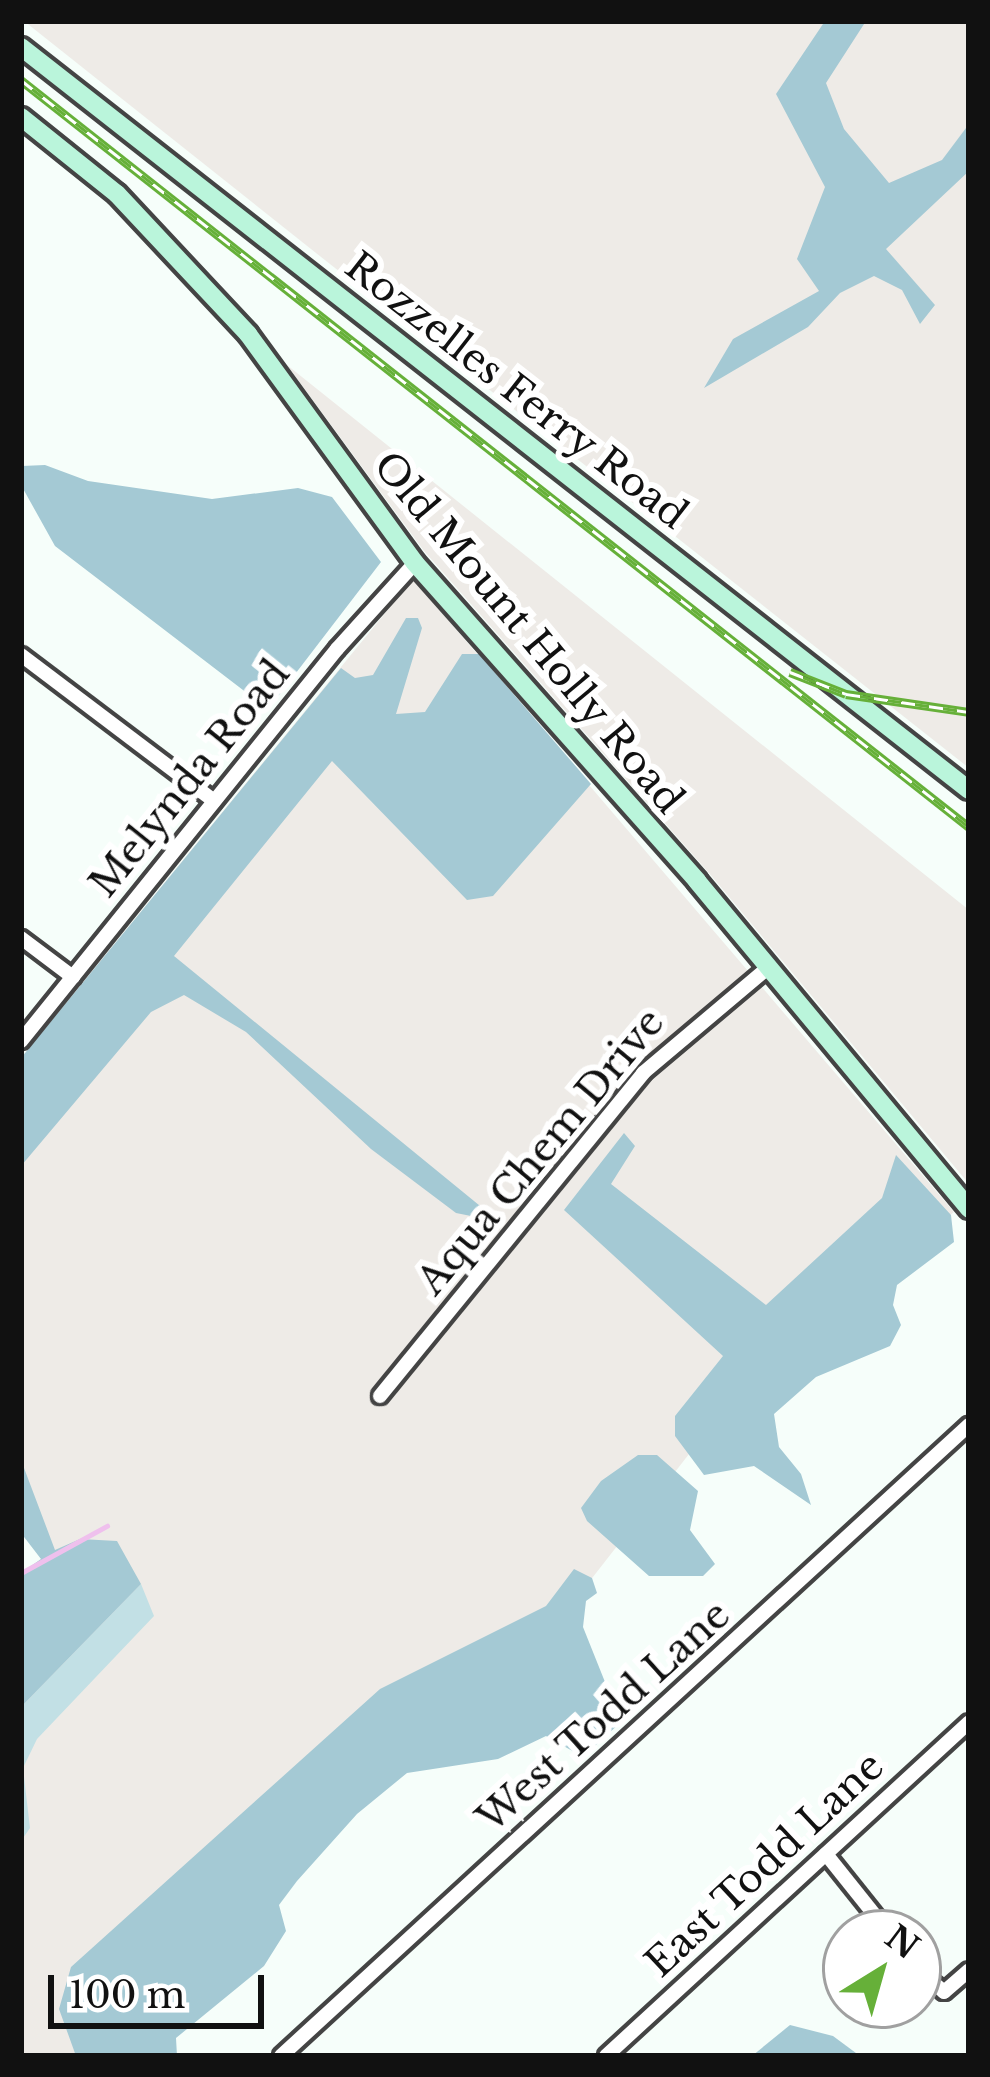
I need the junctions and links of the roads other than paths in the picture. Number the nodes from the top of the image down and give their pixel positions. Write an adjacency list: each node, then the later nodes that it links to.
1 (21, 47): 5 (street, Rozzelles Ferry Road)
2 (21, 117): 3 (street, Old Mount Holly Road)
3 (415, 563): 6 (street, Melynda Road); 8 (street, Old Mount Holly Road)
4 (21, 655): 6 (street)
5 (969, 790)
6 (214, 801): 9 (street, Melynda Road)
7 (21, 938): 9 (street)
8 (769, 967): 11 (street, Old Mount Holly Road); 12 (street, Aqua Chem Drive)
9 (73, 977): 10 (street, Melynda Road)
10 (21, 1041)
11 (969, 1209)
12 (380, 1396)
13 (969, 1425): 19 (street, West Todd Lane)
14 (969, 1722): 15 (street, East Todd Lane)
15 (826, 1854): 16 (street); 20 (street, East Todd Lane)
16 (870, 1909)
17 (969, 1970): 18 (street)
18 (942, 1990)
19 (281, 2056)
20 (606, 2056)

